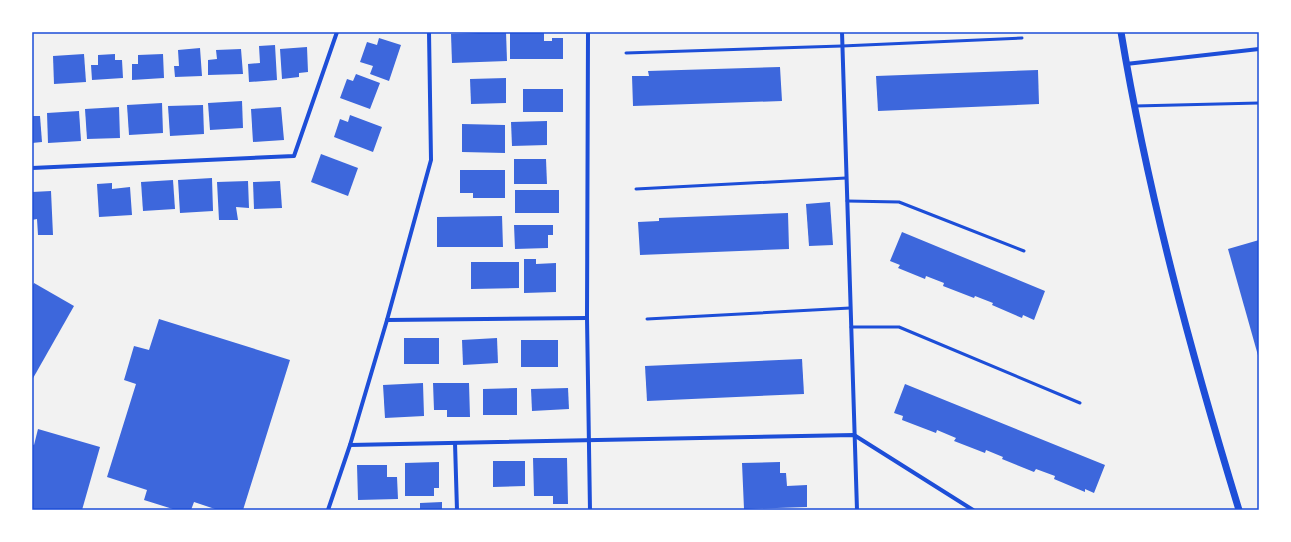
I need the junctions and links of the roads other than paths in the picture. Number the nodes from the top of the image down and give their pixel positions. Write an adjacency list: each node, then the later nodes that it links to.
1 (337, 32): 13 (street)
2 (429, 32): 21 (street)
3 (588, 32): 19 (street)
4 (842, 32): 7 (street)
5 (1121, 32): 10 (street)
6 (1022, 38): 7 (lane)
7 (842, 46): 9 (lane); 14 (street)
8 (1259, 49): 10 (street)
9 (626, 53)
10 (1126, 64): 12 (street)
11 (1259, 103): 12 (lane)
12 (1134, 106): 33 (street)
13 (32, 168)
14 (846, 178): 15 (lane); 16 (street)
15 (636, 189)
16 (847, 201): 17 (lane); 18 (street)
17 (1024, 251)
18 (850, 308): 20 (lane); 22 (street)
19 (586, 318): 21 (street); 25 (street)
20 (647, 319)
21 (387, 320): 27 (street)
22 (851, 327): 23 (lane); 24 (street)
23 (1080, 403)
24 (854, 435): 25 (street); 31 (street); 32 (street)
25 (588, 441): 26 (street); 30 (street)
26 (455, 443): 27 (street); 29 (street)
27 (350, 445): 28 (street)
28 (328, 510)
29 (457, 510)
30 (590, 510)
31 (857, 510)
32 (973, 510)
33 (1239, 510)

